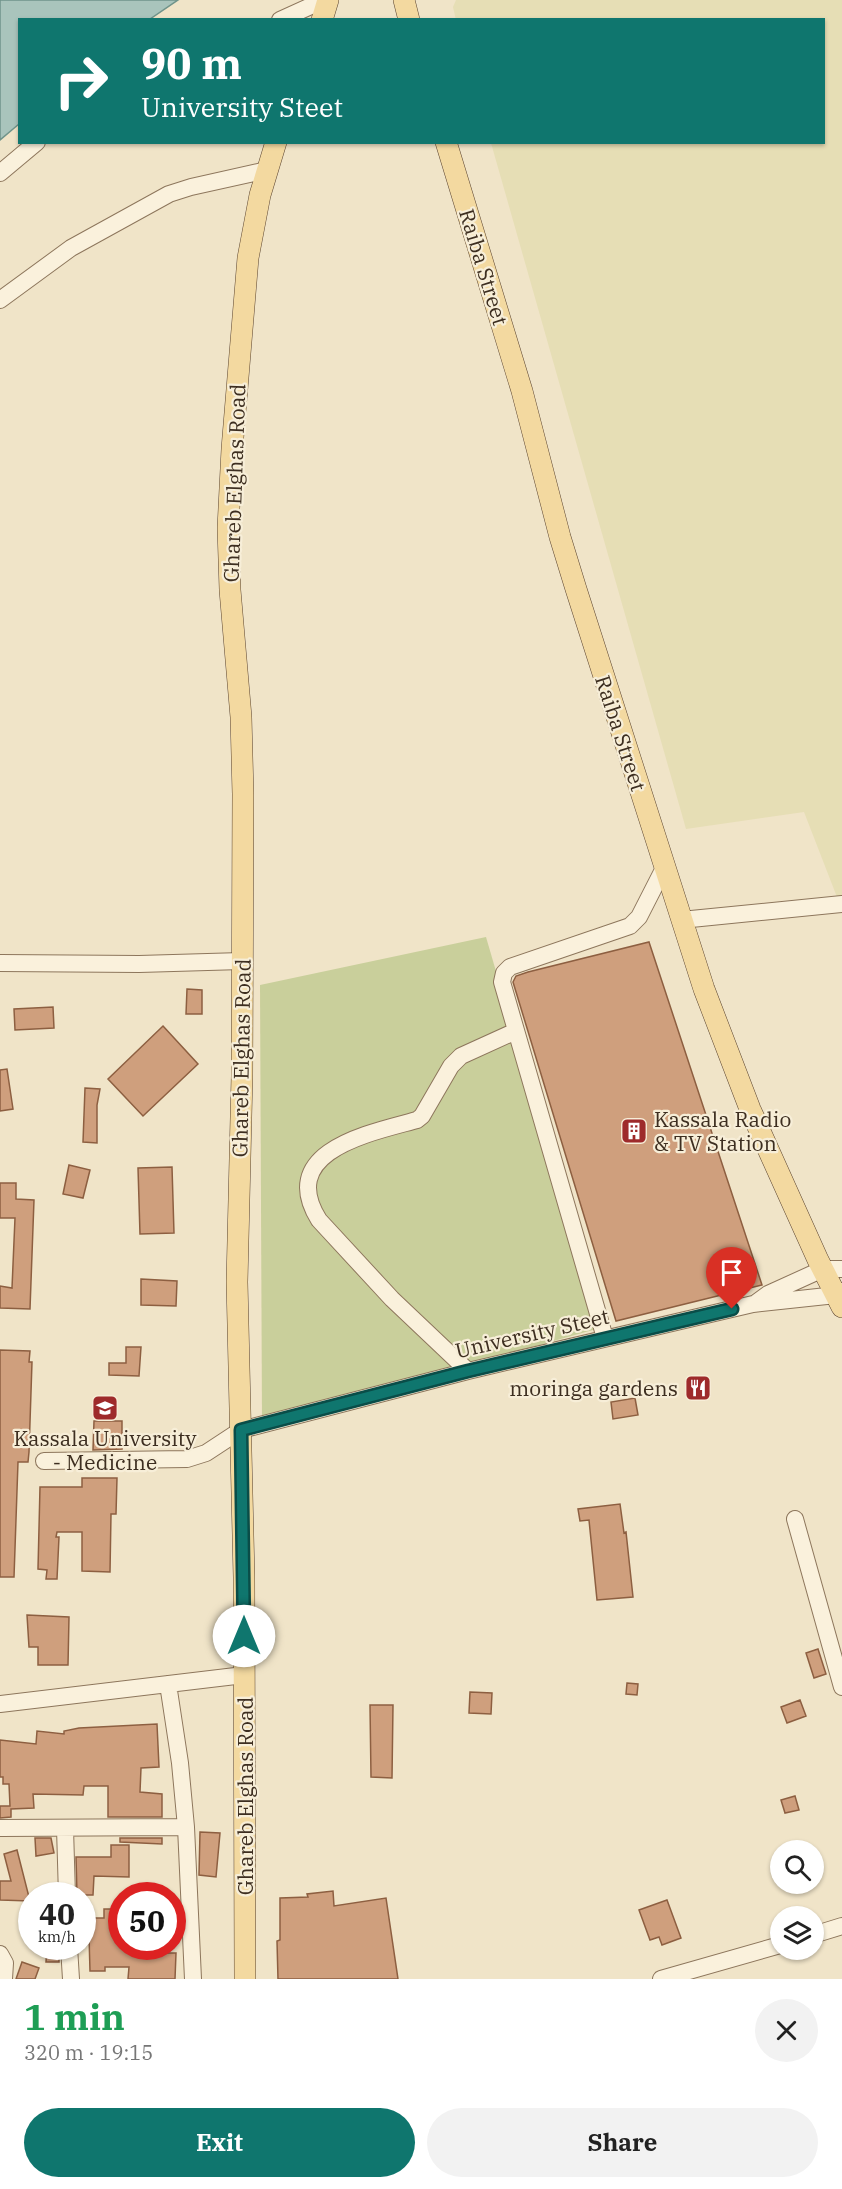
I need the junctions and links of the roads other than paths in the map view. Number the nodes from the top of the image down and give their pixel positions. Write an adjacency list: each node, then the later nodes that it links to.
1 (324, 0): 4 (street)
2 (328, 0): 5 (main road)
3 (404, 0): 6 (main road)
4 (284, 18)
5 (323, 18)
6 (408, 18)
7 (36, 144): 11 (street)
8 (275, 144): 10 (main road, Ghareb Elghas Road)
9 (447, 144): 13 (main road, Raiba Street)
10 (267, 170): 12 (street); 16 (main road, Ghareb Elghas Road)
11 (0, 174)
12 (0, 300)
13 (664, 868): 15 (main road, Raiba Street); 18 (street)
14 (842, 904): 15 (street)
15 (681, 920): 19 (main road, Raiba Street)
16 (242, 961): 17 (street); 24 (main road, Ghareb Elghas Road)
17 (0, 963)
18 (516, 1031): 22 (street); 23 (street)
19 (832, 1269): 20 (main road, Raiba Street); 21 (street)
20 (840, 1297): 21 (street, University Steet)
21 (753, 1304): 22 (street, University Steet)
22 (605, 1338): 23 (street, University Steet)
23 (468, 1371): 24 (street, University Steet)
24 (241, 1430): 25 (street, University Steet); 27 (main road, Ghareb Elghas Road)
25 (44, 1461)
26 (795, 1520): 29 (street)
27 (244, 1675): 28 (street); 43 (main road, Ghareb Elghas Road)
28 (168, 1684): 30 (street); 31 (street)
29 (842, 1687)
30 (0, 1704)
31 (186, 1827): 33 (street); 42 (street)
32 (0, 1828): 33 (street)
33 (64, 1828): 34 (street)
34 (66, 1882)
35 (842, 1926): 36 (street)
36 (824, 1932)
37 (770, 1948): 44 (street)
38 (0, 1954): 40 (street)
39 (70, 1960): 41 (street)
40 (4, 1979)
41 (71, 1979)
42 (193, 1979)
43 (245, 1979)
44 (661, 1979)

